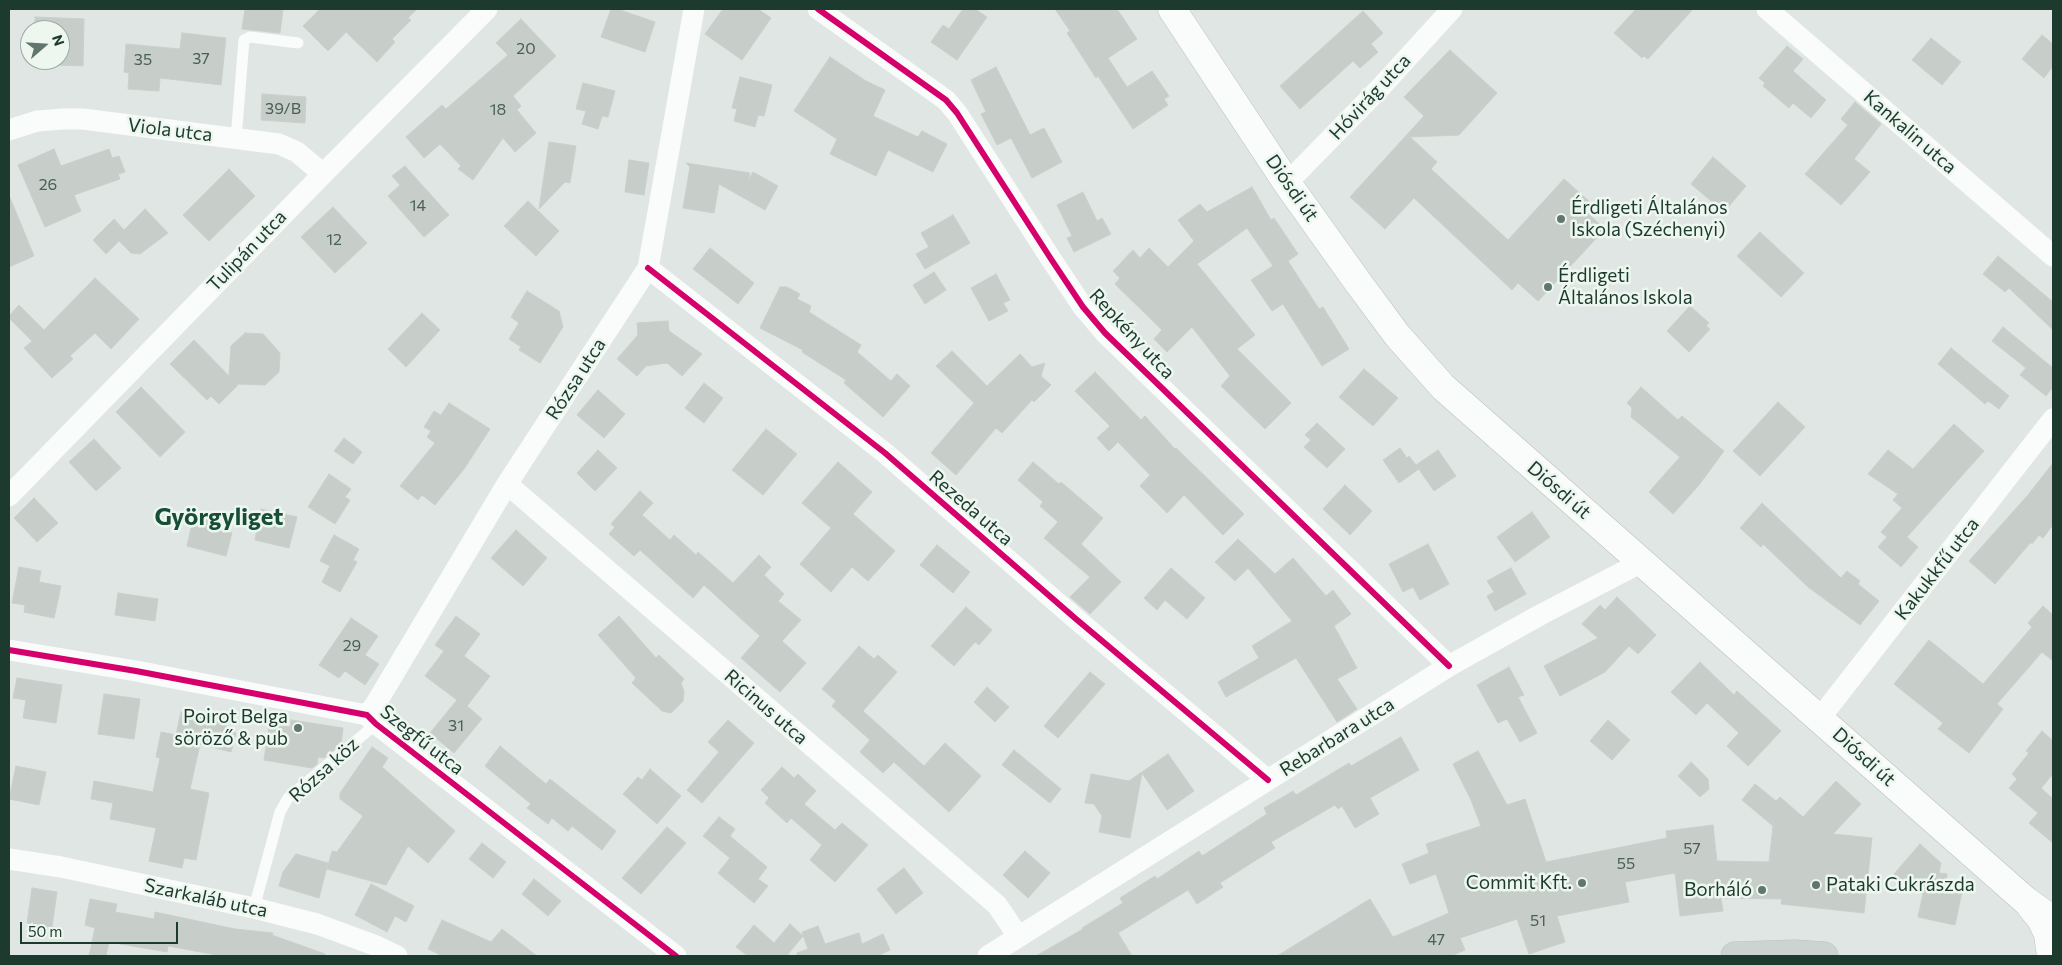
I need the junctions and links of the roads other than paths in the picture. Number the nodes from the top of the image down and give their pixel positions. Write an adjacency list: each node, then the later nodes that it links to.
1 (487, 9): 10 (street, Tulipán utca)
2 (694, 9): 13 (street, Rózsa utca)
3 (818, 9): 19 (street, Repkény utca)
4 (1172, 9): 11 (main road, Diósdi út)
5 (1452, 9): 11 (street, Hóvirág utca)
6 (1767, 9): 12 (street, Kankalin utca)
7 (298, 44): 9 (lane)
8 (9, 130): 9 (street, Viola utca)
9 (236, 138): 10 (street, Viola utca)
10 (323, 174): 16 (street, Tulipán utca)
11 (1287, 183): 17 (main road, Diósdi út)
12 (2053, 256)
13 (648, 268): 15 (street, Rózsa utca); 22 (street, Rezeda utca)
14 (2053, 419): 20 (street, Kakukkfű utca)
15 (506, 484): 21 (street, Rózsa utca); 27 (street, Ricinus utca)
16 (9, 496)
17 (1642, 562): 19 (street, Rebarbara utca); 20 (main road, Diósdi út)
18 (9, 650): 21 (street, Szegfű utca)
19 (1449, 666): 22 (street, Rebarbara utca)
20 (1820, 718): 24 (main road, Diósdi út)
21 (371, 719): 25 (lane, Rózsa köz); 29 (street, Szegfű utca)
22 (1268, 780): 27 (street, Rebarbara utca)
23 (9, 859): 25 (street, Szarkaláb utca)
24 (2025, 900): 26 (main road, Diósdi út); 33 (main road, Diósdi út)
25 (254, 908): 28 (street, Szarkaláb utca)
26 (2053, 920)
27 (1018, 936): 30 (street, Rebarbara utca)
28 (397, 956)
29 (676, 956)
30 (988, 956)
31 (1735, 956): 32 (main road)
32 (1824, 956)
33 (2051, 956)

